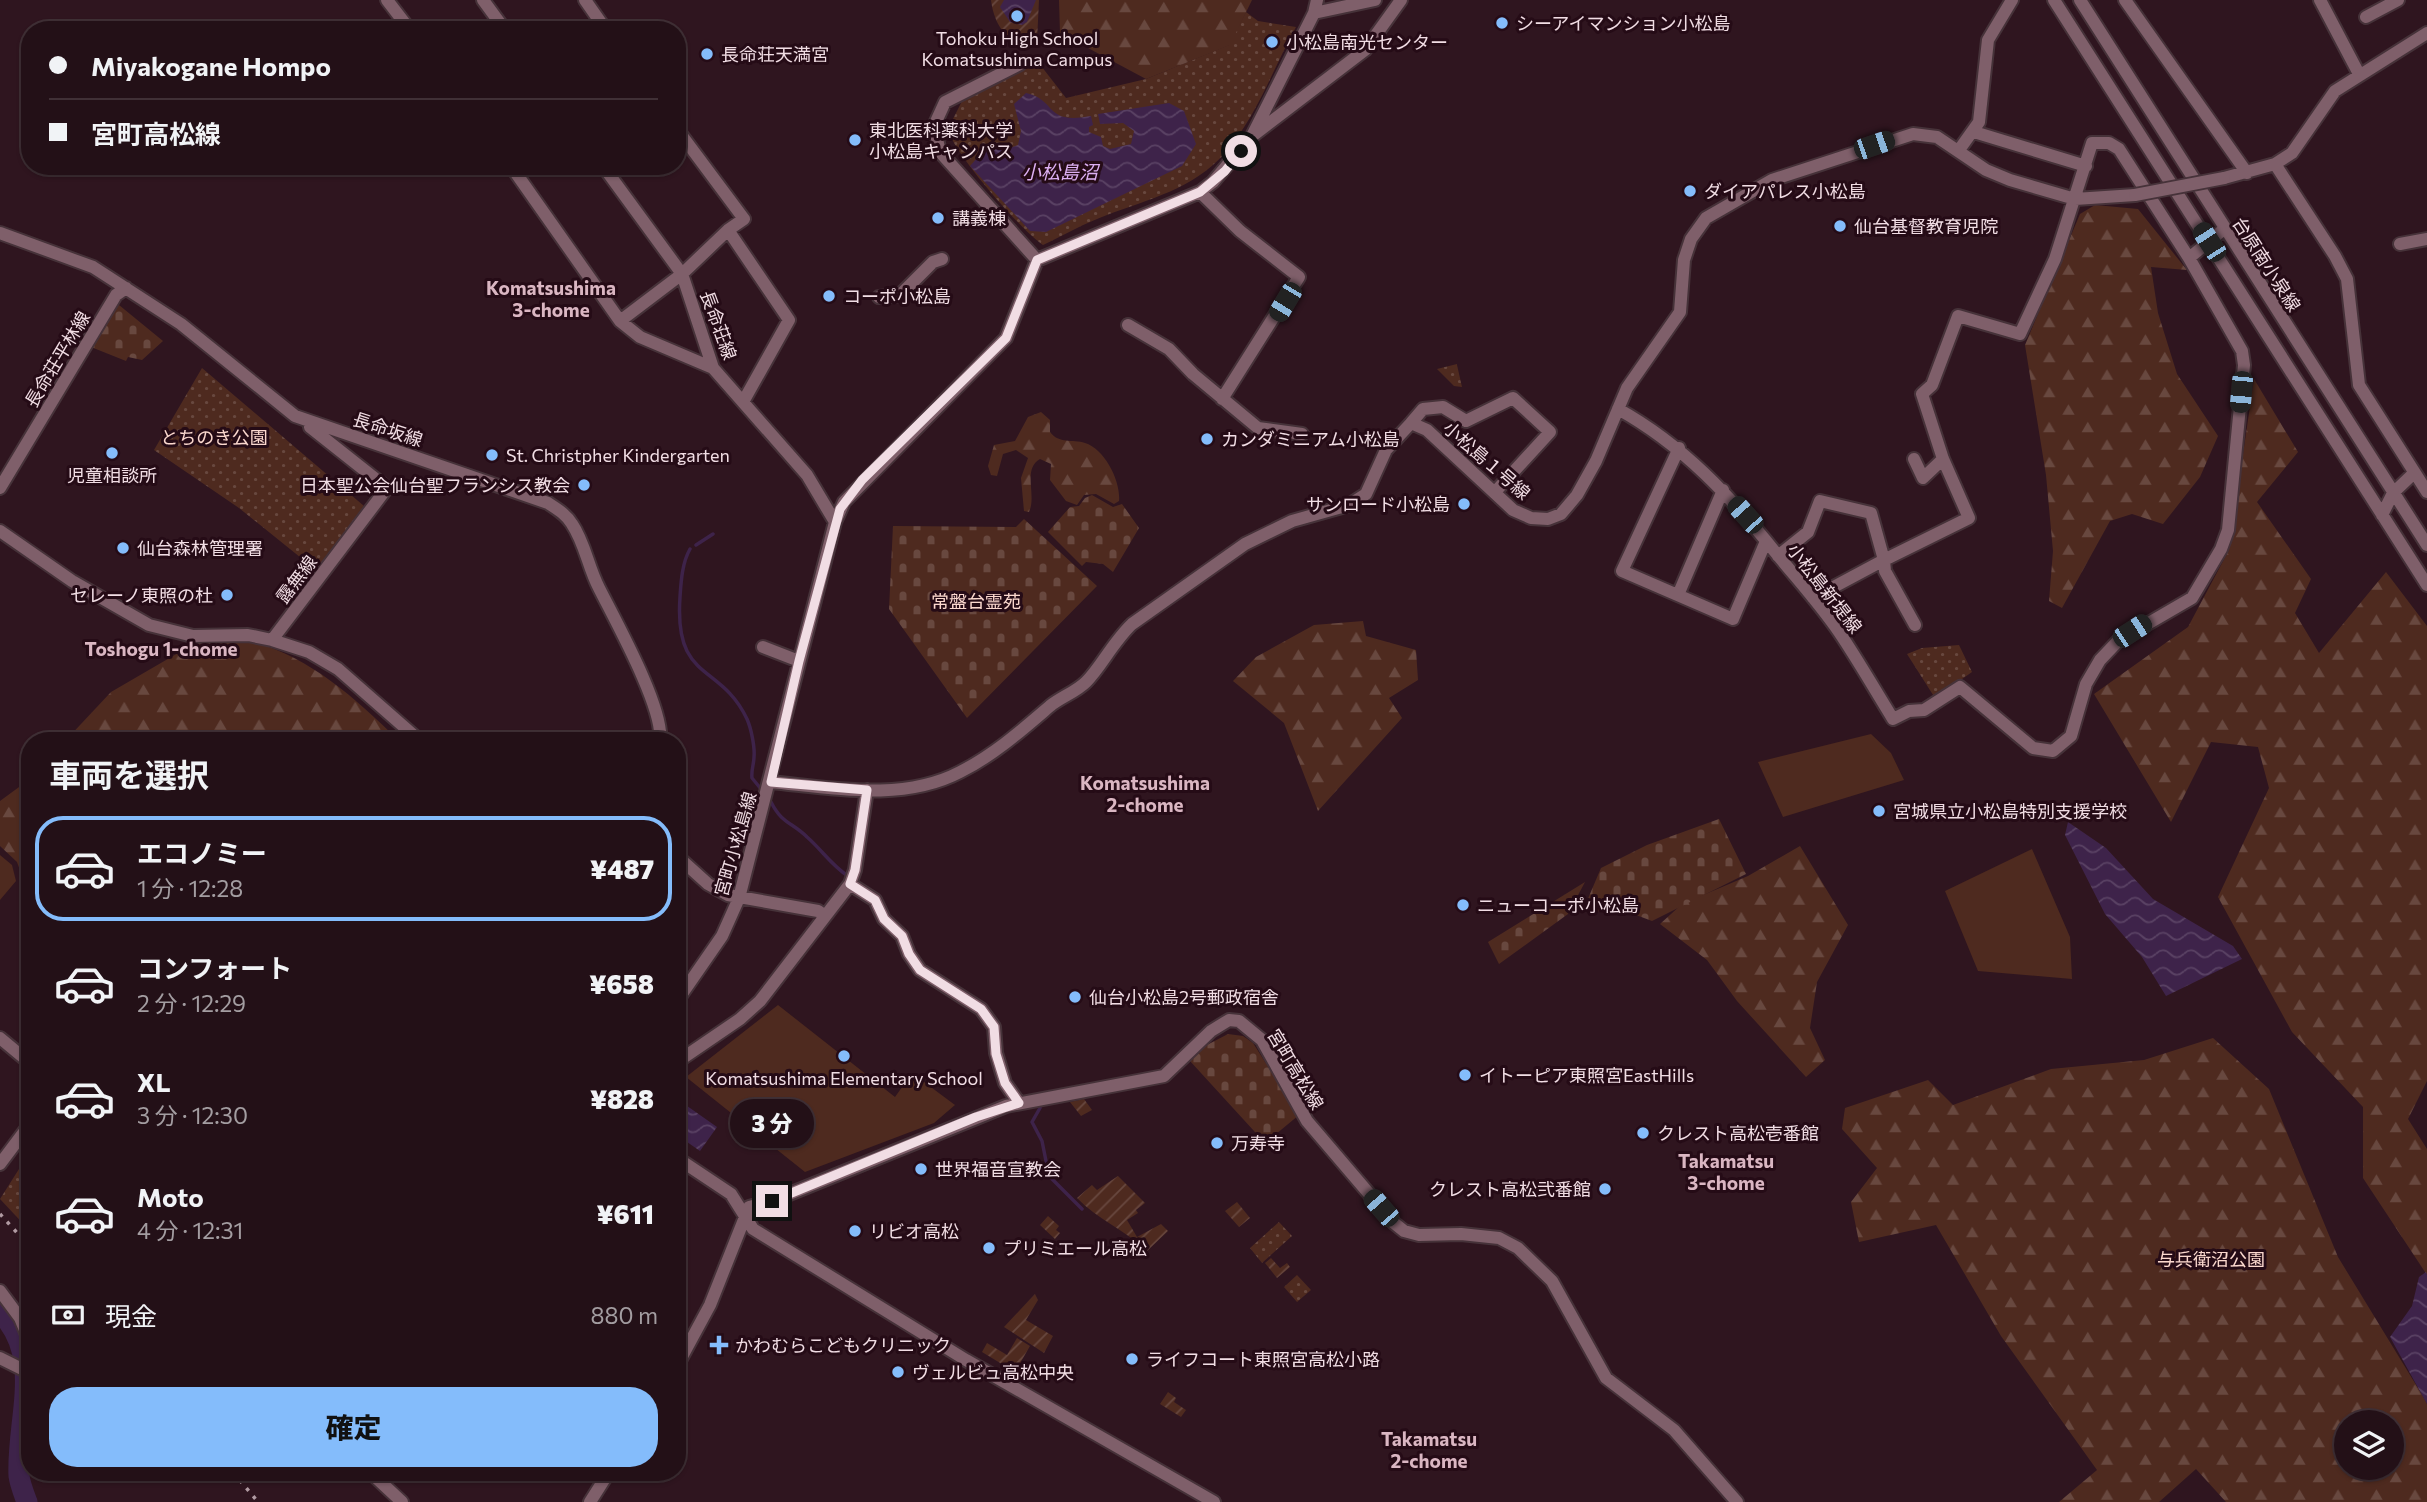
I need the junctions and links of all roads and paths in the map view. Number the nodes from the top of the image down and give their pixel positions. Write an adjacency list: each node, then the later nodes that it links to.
1 (387, 0): 15 (street)
2 (483, 0): 16 (street)
3 (585, 0): 17 (street)
4 (1317, 0): 13 (street)
5 (1375, 0): 13 (street)
6 (1401, 0): 22 (street)
7 (2012, 0): 21 (street)
8 (2054, 0): 36 (street, 台原南小泉線)
9 (2080, 0): 32 (street, 台原南小泉線)
10 (2124, 0): 27 (street)
11 (2320, 0): 20 (street)
12 (2398, 0): 14 (street)
13 (1314, 13): 22 (street)
14 (2366, 18)
15 (403, 21)
16 (498, 21)
17 (600, 21)
18 (2427, 33): 20 (street)
19 (1020, 64): 40 (street)
20 (2359, 74): 25 (street)
21 (1974, 132): 24 (street); 26 (street)
22 (1252, 136): 30 (street)
23 (686, 141): 33 (street)
24 (1959, 150): 31 (street, 小松島１号線); 49 (street, 小松島１号線)
25 (2275, 164): 27 (street, 小松島１号線); 56 (street)
26 (2086, 166): 31 (street); 38 (street)
27 (2247, 173): 31 (street, 小松島１号線, bridge)
28 (517, 175): 44 (street)
29 (610, 175): 41 (street, 長命荘線)
30 (1200, 192): 40 (street); 47 (street)
31 (2076, 199): 55 (street)
32 (2224, 229): 36 (street); 61 (street, 台原南小泉線)
33 (728, 230): 41 (street); 48 (street)
34 (0, 233): 42 (street, 長命坂線)
35 (2427, 239): 37 (street)
36 (2209, 242): 38 (street); 62 (street, 台原南小泉線)
37 (2400, 244)
38 (2189, 258): 71 (street, 小松島新堤線)
39 (942, 259): 43 (street)
40 (1037, 260): 63 (street, 宮町小松島線)
41 (682, 274): 44 (street); 46 (street, 長命荘線)
42 (126, 288): 50 (street, 長命坂線); 57 (street, 長命荘平林線)
43 (879, 297)
44 (620, 321): 46 (street)
45 (1128, 325): 47 (street)
46 (713, 368): 48 (street, 長命荘線)
47 (1222, 399): 52 (street)
48 (743, 402): 63 (street, 長命荘線)
49 (1618, 410): 53 (street, 小松島新堤線); 59 (street, 小松島１号線)
50 (296, 416): 73 (street, 露無線); 77 (street, 長命坂線)
51 (1411, 424): 59 (street, 小松島１号線); 59 (street); 79 (street)
52 (1302, 435)
53 (1679, 448): 58 (street, 小松島新堤線); 70 (street)
54 (1914, 459): 55 (street)
55 (1943, 459): 68 (street)
56 (2413, 474): 60 (street); 61 (street)
57 (0, 488)
58 (1723, 490): 65 (street, 小松島新堤線); 70 (street)
59 (1495, 492)
60 (2427, 492)
61 (2393, 493): 62 (street); 66 (street, 台原南小泉線)
62 (2382, 515): 69 (street, 台原南小泉線)
63 (835, 522): 75 (street, 宮町小松島線)
64 (0, 531): 73 (street)
65 (1766, 541): 67 (street, 小松島新堤線); 70 (street)
66 (2427, 545)
67 (1778, 556): 68 (street); 71 (street, 小松島新堤線)
68 (1884, 560): 71 (street); 72 (street)
69 (2427, 585)
70 (1678, 595)
71 (1813, 598)
72 (1916, 625)
73 (272, 640): 76 (street)
74 (763, 647): 75 (street)
75 (799, 661): 78 (street, 宮町小松島線)
76 (410, 732)
77 (661, 732)
78 (771, 782): 79 (street); 82 (street, 宮町小松島線)
79 (867, 790): 81 (street)
80 (686, 864): 82 (street)
81 (850, 884): 83 (street); 88 (street)
82 (739, 898): 83 (street); 84 (street, 宮町小松島線)
83 (825, 916): 87 (street)
84 (686, 988)
85 (0, 1038): 86 (street)
86 (21, 1056)
87 (686, 1056)
88 (1019, 1103): 92 (street, 宮町高松線); 103 (street, 宮町高松線)
89 (21, 1136): 90 (street)
90 (0, 1164)
91 (686, 1164): 92 (street)
92 (745, 1216): 95 (street); 101 (street)
93 (0, 1291): 94 (street)
94 (21, 1320)
95 (686, 1349)
96 (0, 1359): 97 (street)
97 (21, 1369)
98 (380, 1481): 102 (street)
99 (604, 1481): 100 (street)
100 (592, 1501)
101 (1208, 1501)
102 (402, 1502)
103 (1737, 1502)

